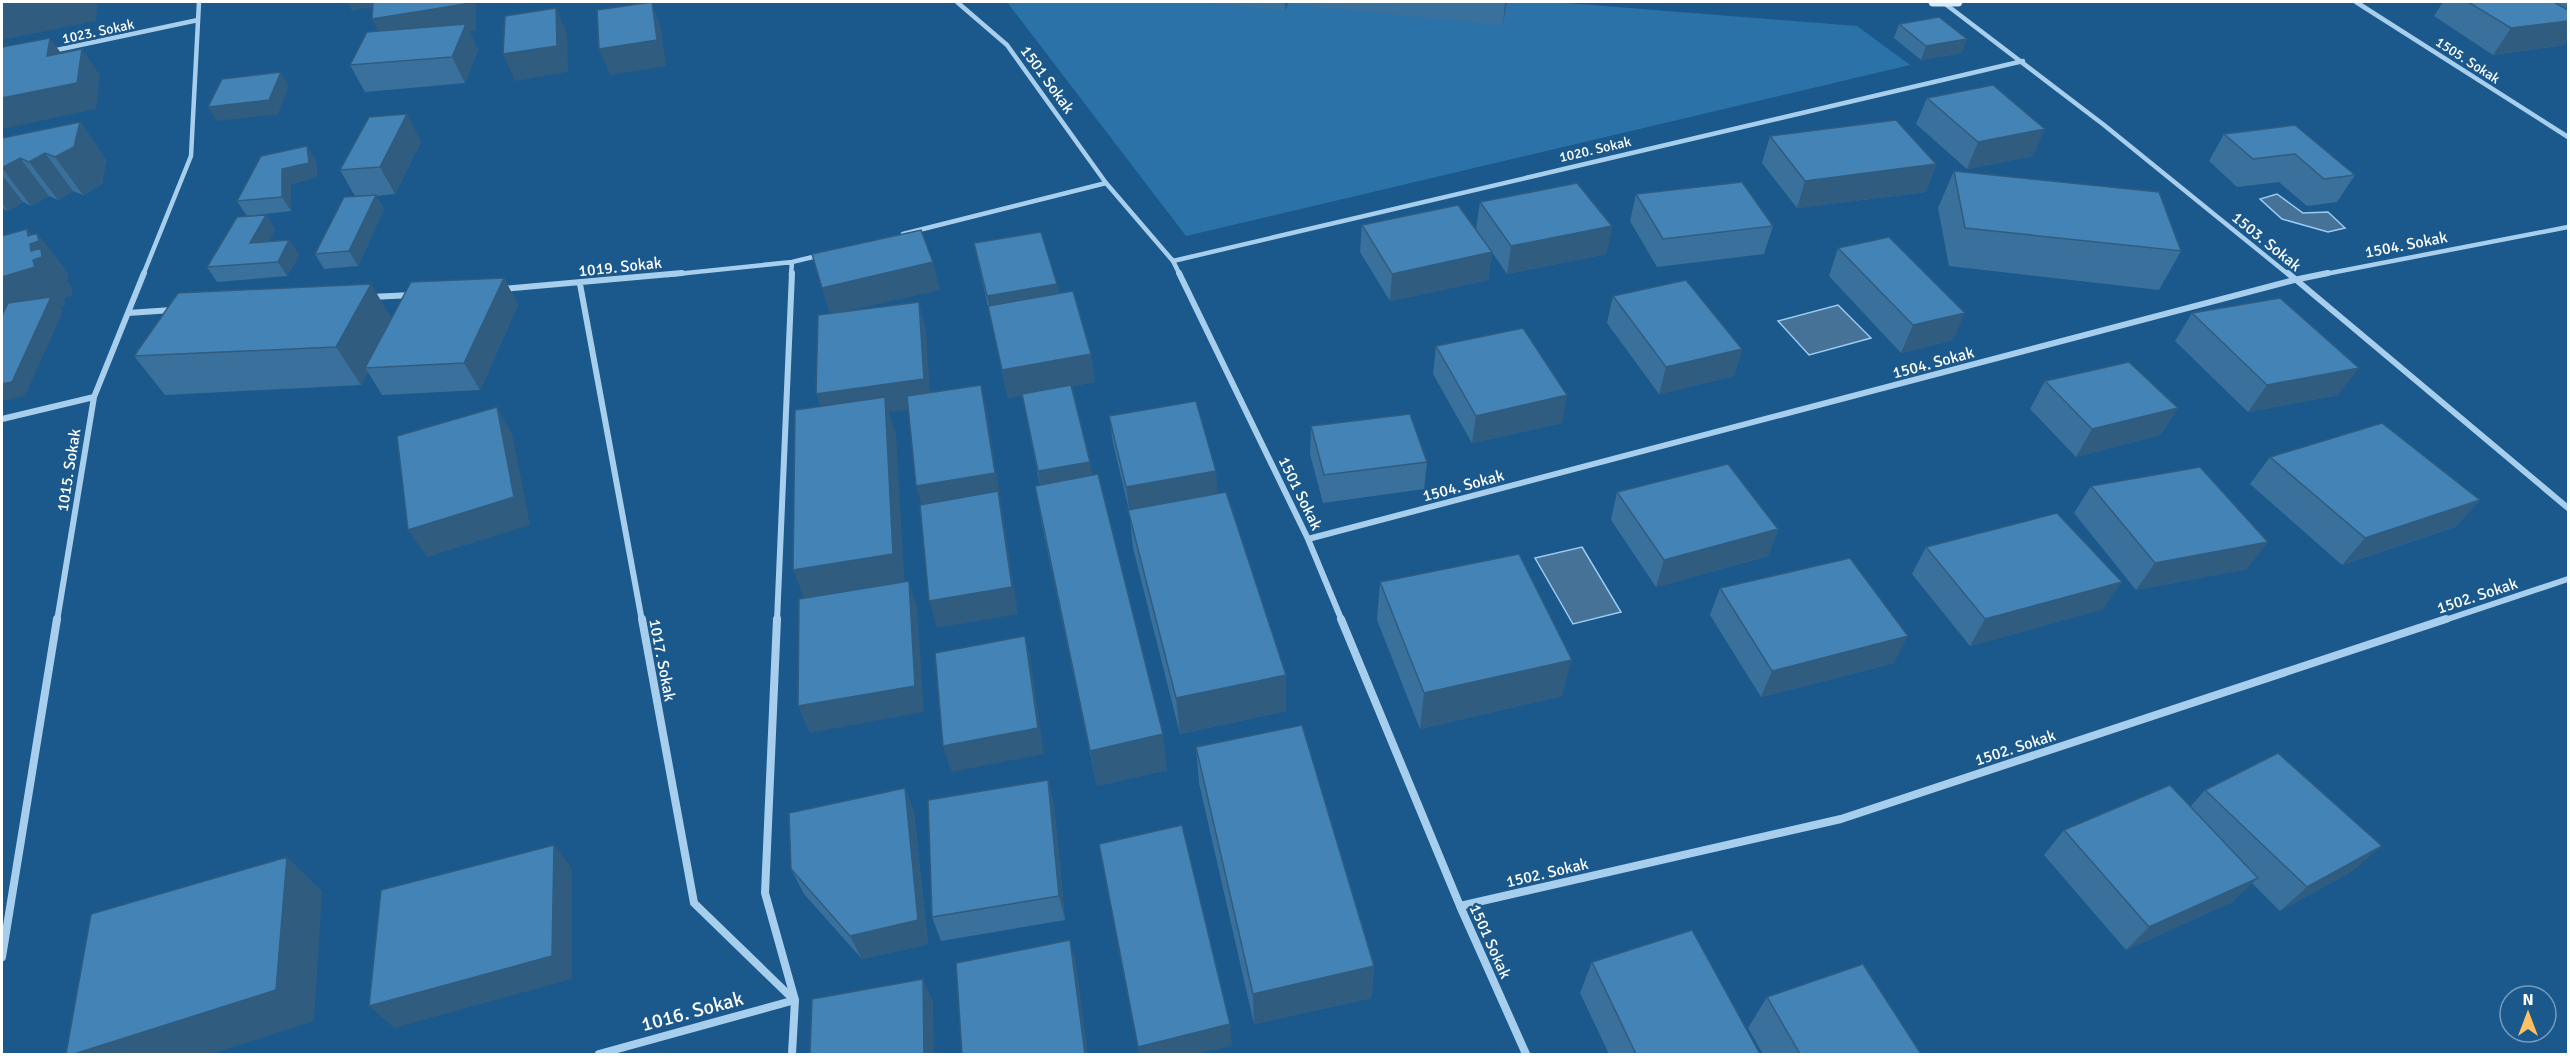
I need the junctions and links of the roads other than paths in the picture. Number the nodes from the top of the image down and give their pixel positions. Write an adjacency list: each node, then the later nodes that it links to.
1 (199, 2): 7 (street, 1015. Sokak)
2 (957, 2): 11 (street, 1501 Sokak)
3 (1933, 2): 4 (street)
4 (1943, 2): 5 (street); 9 (street, 1503. Sokak)
5 (1958, 2)
6 (2356, 2): 10 (street, 1505. Sokak)
7 (198, 20): 8 (street, 1023. Sokak); 23 (street, 1015. Sokak)
8 (48, 52)
9 (2023, 61): 15 (street, 1020. Sokak); 17 (street, 1503. Sokak)
10 (2568, 137)
11 (1106, 183): 13 (street); 15 (street, 1501 Sokak)
12 (2568, 227): 17 (street, 1504. Sokak)
13 (892, 237)
14 (825, 254): 16 (street, 1019. Sokak)
15 (1173, 261): 27 (street, 1501 Sokak)
16 (792, 262): 18 (street, 1019. Sokak); 31 (street)
17 (2294, 280): 26 (street, 1503. Sokak); 27 (street, 1504. Sokak)
18 (580, 284): 19 (street, 1019. Sokak); 31 (street, 1017. Sokak)
19 (497, 290)
20 (413, 295): 21 (street)
21 (366, 298)
22 (176, 310): 23 (street)
23 (128, 313): 24 (street, 1015. Sokak)
24 (94, 397): 25 (street); 30 (street, 1015. Sokak)
25 (2, 419)
26 (2568, 508)
27 (1308, 539): 29 (street, 1501 Sokak)
28 (2568, 579): 29 (street, 1502. Sokak)
29 (1460, 906): 34 (street, 1501 Sokak)
30 (2, 957)
31 (795, 1000): 32 (street, 1016. Sokak); 33 (street)
32 (599, 1054)
33 (792, 1054)
34 (1526, 1054)

